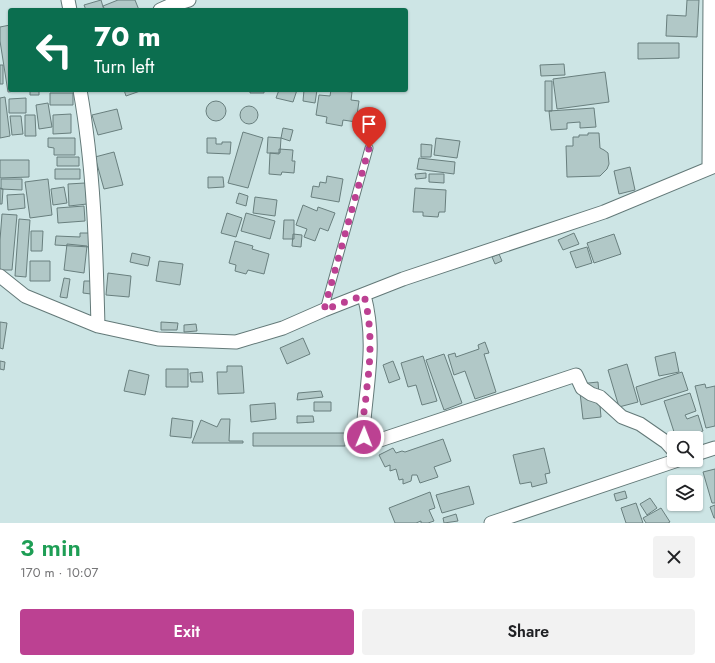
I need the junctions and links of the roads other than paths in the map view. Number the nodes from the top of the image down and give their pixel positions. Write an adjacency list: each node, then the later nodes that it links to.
1 (189, 0): 3 (street)
2 (710, 0): 6 (street)
3 (164, 8)
4 (80, 92): 10 (street)
5 (369, 148): 9 (lane)
6 (712, 167): 8 (street)
7 (0, 276): 10 (street)
8 (364, 295): 9 (street); 11 (street)
9 (324, 310): 10 (street)
10 (98, 326)
11 (667, 443)
12 (715, 448): 13 (street)
13 (703, 452)
14 (667, 464): 15 (street)
15 (491, 523)

